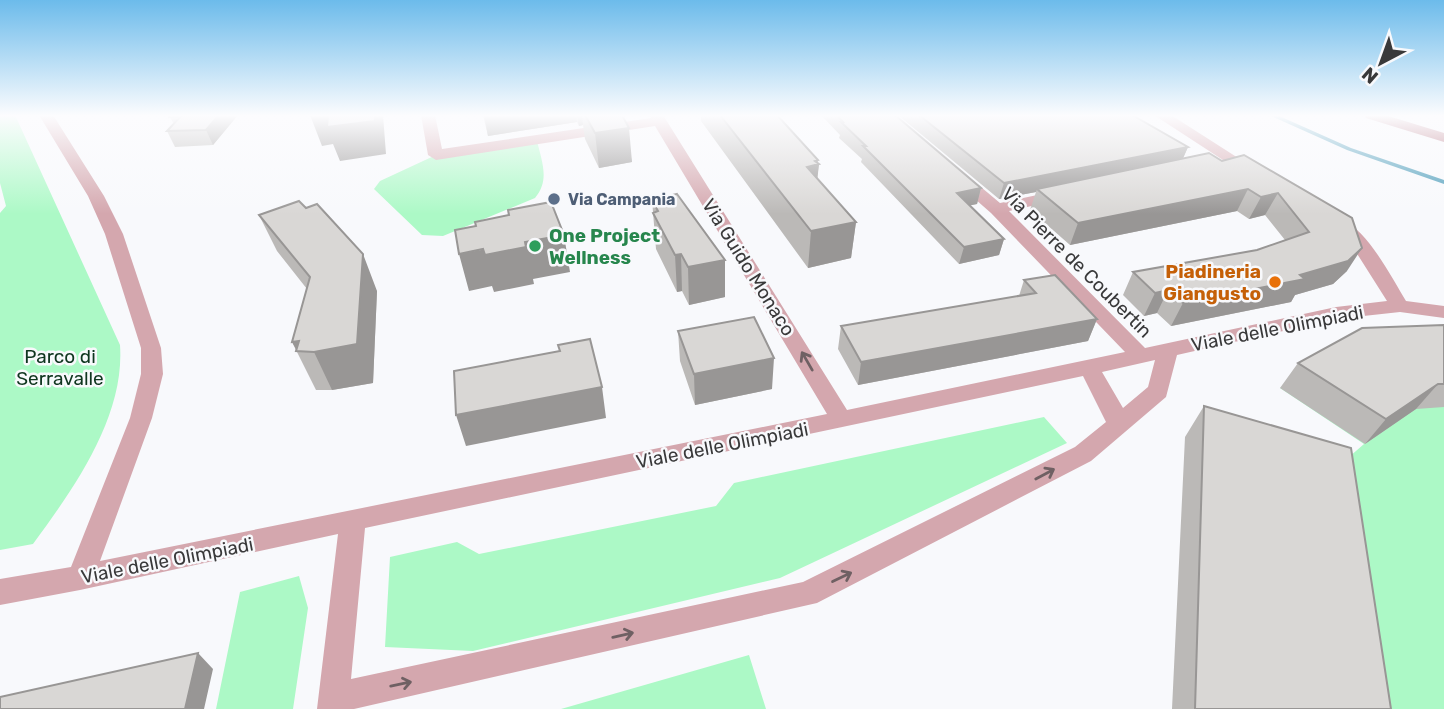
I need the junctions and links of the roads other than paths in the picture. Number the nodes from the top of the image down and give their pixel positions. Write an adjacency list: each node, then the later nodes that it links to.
1 (66, 148): 21 (street)
2 (435, 148): 3 (street)
3 (477, 148)
4 (676, 148): 18 (street, Via Guido Monaco, one-way to 4)
5 (1212, 148): 6 (street)
6 (1231, 160): 7 (street); 9 (street)
7 (1205, 165)
8 (948, 167): 11 (street, Via Pierre de Coubertin)
9 (1267, 180)
10 (1075, 192): 11 (street)
11 (997, 209): 16 (street, Via Pierre de Coubertin)
12 (1328, 215): 13 (street)
13 (1401, 306): 14 (street, Viale delle Olimpiadi); 15 (street, Viale delle Olimpiadi)
14 (1444, 312)
15 (1168, 350): 16 (street, Viale delle Olimpiadi); 19 (street)
16 (1141, 356): 17 (street, Viale delle Olimpiadi)
17 (1089, 368): 18 (street, Viale delle Olimpiadi); 19 (street)
18 (842, 420): 20 (street, Viale delle Olimpiadi)
19 (1118, 425): 23 (street, one-way to 19)
20 (353, 519): 21 (street, Viale delle Olimpiadi); 23 (street)
21 (79, 578): 22 (street, Viale delle Olimpiadi)
22 (0, 592)
23 (334, 704)

